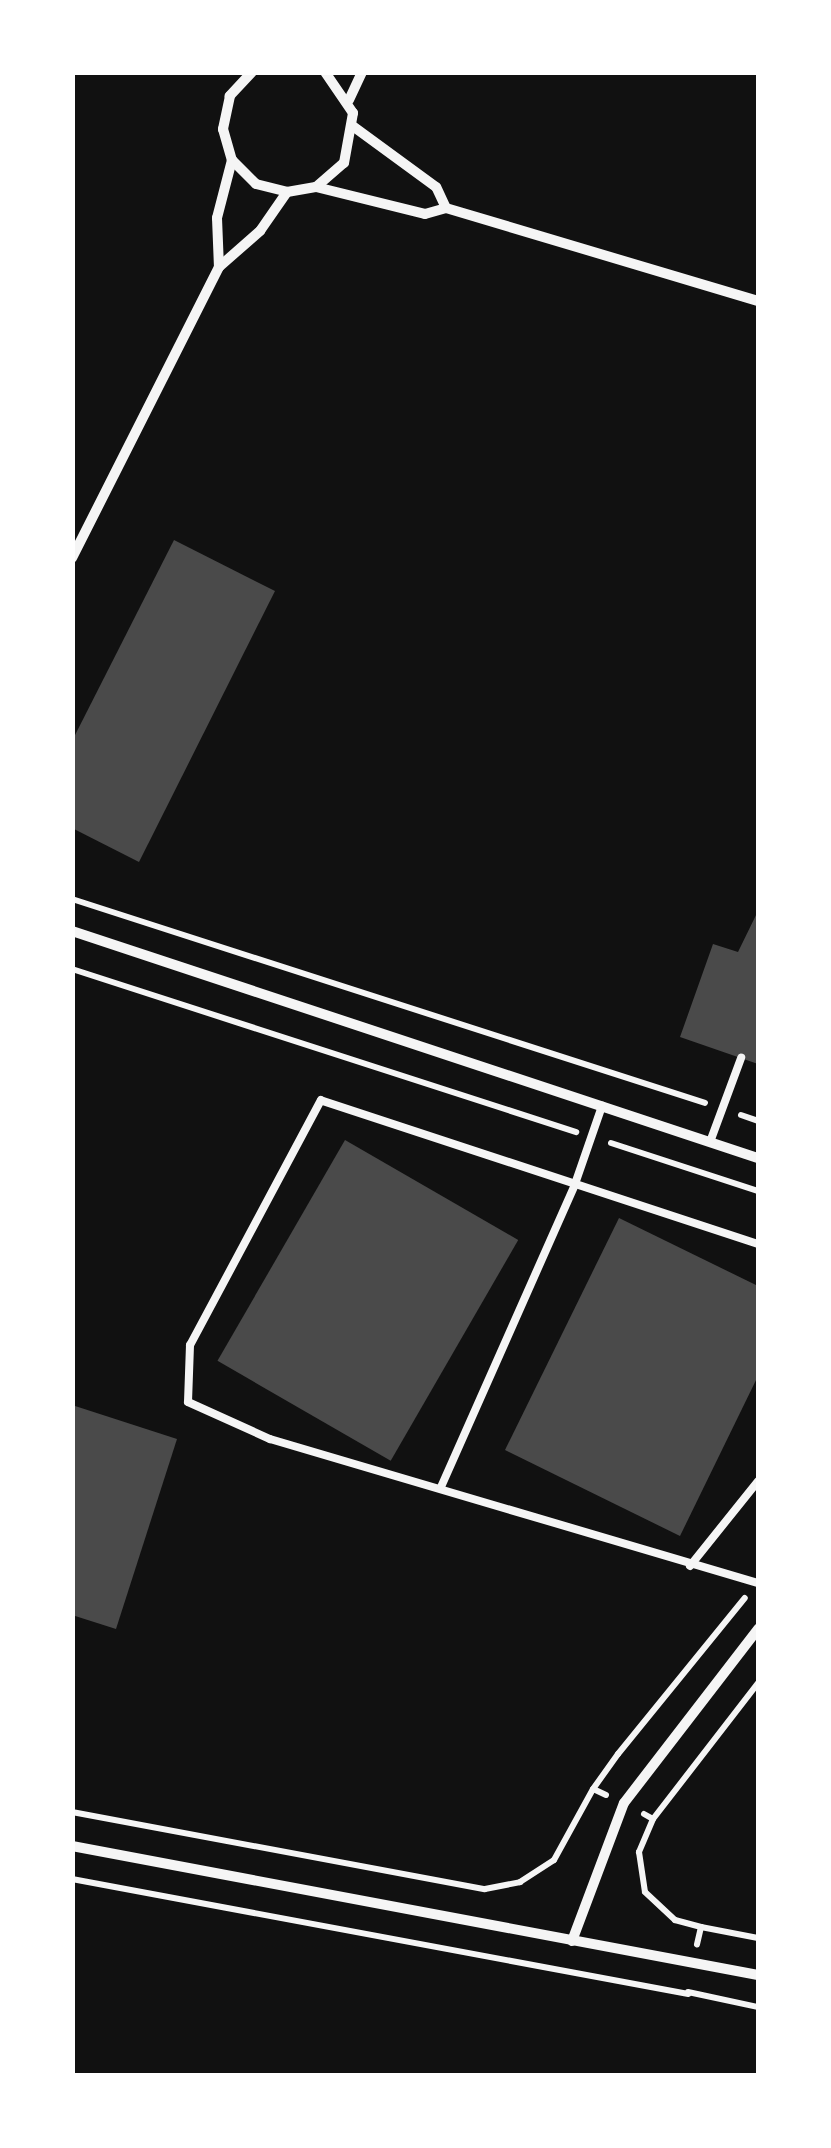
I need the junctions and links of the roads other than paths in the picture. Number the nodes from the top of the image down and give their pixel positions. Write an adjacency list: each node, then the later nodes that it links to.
1 (252, 72): 6 (street)
2 (325, 72): 4 (street)
3 (362, 72): 4 (street)
4 (348, 100): 5 (street)
5 (354, 128): 7 (street); 9 (street)
6 (232, 160): 8 (street); 10 (street)
7 (316, 187): 8 (street); 9 (street)
8 (287, 192): 10 (street)
9 (446, 208): 11 (street)
10 (219, 267): 12 (street)
11 (758, 302)
12 (72, 558)
13 (72, 932): 15 (street)
14 (741, 1058): 16 (lane)
15 (602, 1106): 16 (street); 18 (lane)
16 (710, 1142): 17 (street)
17 (758, 1158)
18 (575, 1184): 19 (lane); 21 (lane); 21 (lane)
19 (758, 1244)
20 (758, 1481): 22 (lane)
21 (441, 1488): 22 (lane)
22 (690, 1566): 23 (lane)
23 (758, 1583)
24 (758, 1630): 26 (street)
25 (72, 1846): 26 (street)
26 (572, 1940): 27 (street)
27 (758, 1974)

